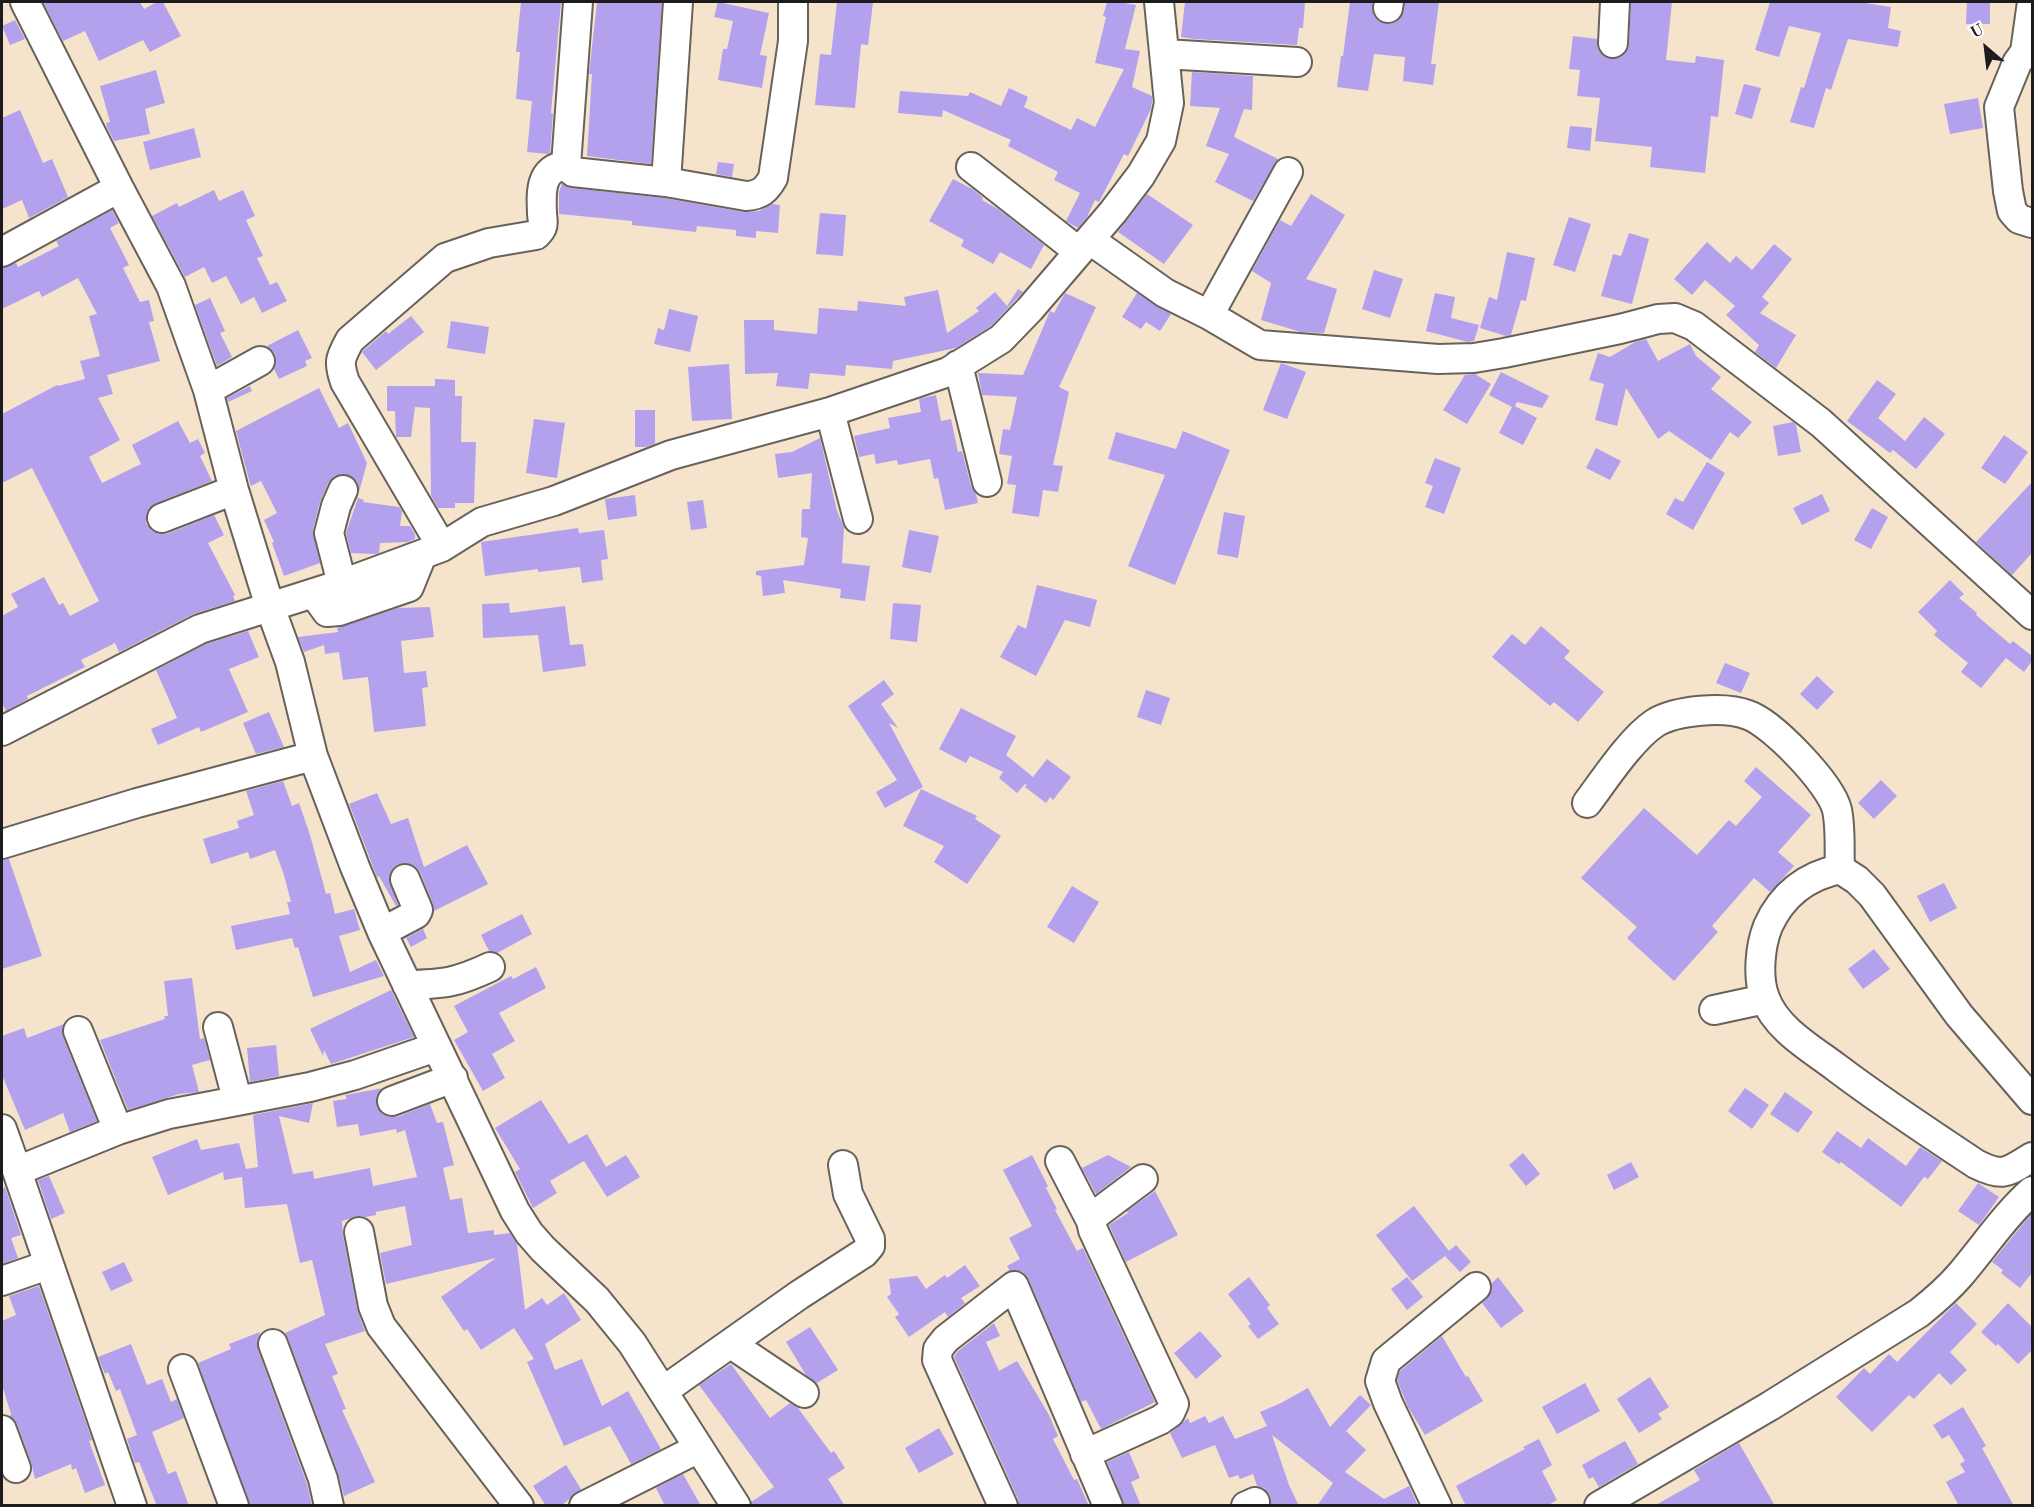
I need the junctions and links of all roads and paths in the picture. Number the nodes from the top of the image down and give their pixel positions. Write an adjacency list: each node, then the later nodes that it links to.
1 (25, 2): 16 (street)
2 (578, 2): 12 (street)
3 (678, 2): 15 (street)
4 (793, 2): 15 (street)
5 (1159, 2): 10 (street)
6 (1615, 2): 8 (street)
7 (2032, 2): 9 (street)
8 (1613, 43)
9 (2029, 53): 17 (street)
10 (1165, 54): 11 (street); 18 (street)
11 (1297, 63)
12 (567, 165): 15 (street); 30 (street)
13 (971, 166): 18 (street)
14 (1288, 172): 20 (street)
15 (666, 182)
16 (119, 188): 19 (street); 23 (street)
17 (2032, 223)
18 (1084, 246): 20 (street); 22 (street)
19 (2, 252)
20 (1209, 315): 34 (street)
21 (260, 361): 23 (street)
22 (958, 365): 24 (street); 25 (street)
23 (208, 390): 26 (street)
24 (830, 412): 29 (street); 30 (street)
25 (987, 482)
26 (234, 490): 28 (street); 33 (street)
27 (343, 490): 31 (street)
28 (162, 518)
29 (858, 519)
30 (432, 551): 31 (street); 32 (street)
31 (342, 584): 32 (street)
32 (314, 594): 33 (street)
33 (270, 607): 35 (street); 36 (street)
34 (2032, 615)
35 (3, 726)
36 (312, 756): 38 (street); 41 (street)
37 (1587, 802): 39 (street)
38 (2, 844)
39 (1840, 869): 44 (street); 51 (street)
40 (405, 879): 41 (street)
41 (382, 932): 43 (street)
42 (490, 967): 43 (street)
43 (407, 985): 48 (street)
44 (1765, 999): 45 (street); 55 (street)
45 (1714, 1010)
46 (218, 1027): 50 (street)
47 (78, 1031): 54 (street)
48 (436, 1047): 49 (street); 50 (street)
49 (453, 1078): 52 (street); 69 (street)
50 (237, 1100): 54 (street)
51 (2032, 1100)
52 (392, 1101)
53 (2, 1129): 58 (street)
54 (118, 1130): 58 (street)
55 (2032, 1157)
56 (1060, 1161): 61 (street)
57 (843, 1165): 67 (street)
58 (17, 1172): 63 (street)
59 (1143, 1179): 61 (street)
60 (2032, 1191): 84 (street)
61 (1091, 1221): 73 (street)
62 (359, 1232): 78 (street)
63 (48, 1265): 64 (street); 75 (street)
64 (2, 1281)
65 (1476, 1287): 83 (street)
66 (273, 1344): 77 (street)
67 (731, 1344): 69 (street); 70 (street)
68 (183, 1369): 76 (street)
69 (663, 1391): 72 (street)
70 (804, 1393)
71 (2, 1430): 74 (street)
72 (699, 1448): 79 (street); 80 (street)
73 (1085, 1454): 81 (street); 82 (street)
74 (16, 1468)
75 (132, 1506)
76 (234, 1506)
77 (329, 1506)
78 (519, 1506)
79 (584, 1506)
80 (736, 1506)
81 (1002, 1506)
82 (1108, 1506)
83 (1437, 1506)
84 (1599, 1506)

